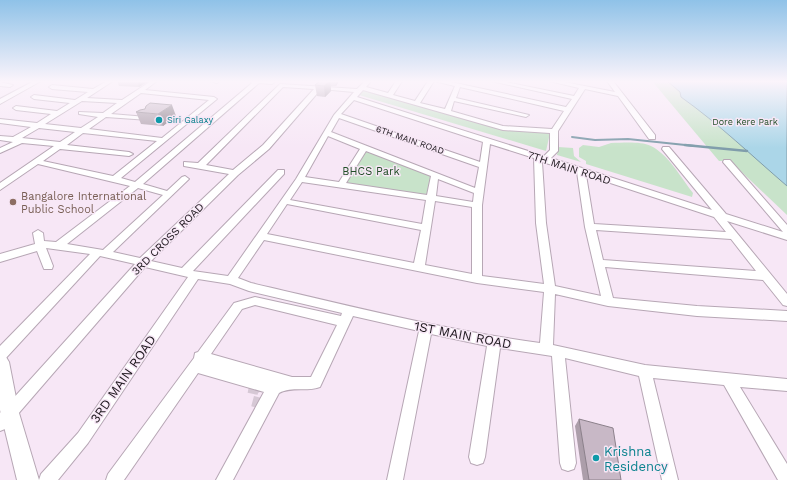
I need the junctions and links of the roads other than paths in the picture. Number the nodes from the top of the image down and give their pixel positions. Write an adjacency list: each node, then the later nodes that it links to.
1 (74, 103): 19 (street)
2 (122, 103): 23 (street)
3 (209, 103): 33 (street)
4 (230, 103): 54 (street)
5 (263, 103): 45 (street)
6 (305, 103): 49 (street, 3RD CROSS ROAD)
7 (347, 103): 21 (street)
8 (387, 103): 35 (street, 7TH MAIN ROAD)
9 (418, 103): 18 (street)
10 (450, 103): 18 (street)
11 (472, 103): 22 (street)
12 (535, 103): 22 (street)
13 (542, 103): 17 (street)
14 (573, 103): 17 (street)
15 (626, 103): 31 (street)
16 (16, 108): 19 (street)
17 (569, 110): 29 (street)
18 (447, 112): 27 (street)
19 (59, 113): 26 (street)
20 (81, 113): 23 (street)
21 (337, 115): 30 (street); 46 (street, 6TH MAIN ROAD)
22 (526, 115): 27 (street)
23 (105, 116): 24 (street); 28 (street)
24 (147, 119)
25 (0, 121): 26 (street)
26 (38, 125): 28 (street); 34 (street)
27 (516, 129): 29 (street)
28 (84, 130): 33 (street); 36 (street)
29 (554, 131): 41 (street)
30 (326, 133): 37 (street); 53 (street)
31 (652, 137)
32 (0, 138): 34 (street)
33 (164, 140): 51 (street)
34 (17, 141): 36 (street); 39 (street)
35 (487, 142): 41 (street, 7TH MAIN ROAD); 46 (street)
36 (62, 146): 40 (street); 42 (street)
37 (364, 148): 50 (street); 55 (street)
38 (666, 149): 62 (street)
39 (1, 151)
40 (129, 154)
41 (541, 159): 48 (street, 7TH MAIN ROAD); 82 (street)
42 (38, 162): 51 (street); 56 (street)
43 (727, 162): 65 (street)
44 (187, 164): 45 (street)
45 (200, 166): 49 (street)
46 (483, 166): 57 (street)
47 (281, 172): 78 (street, 3RD MAIN ROAD)
48 (581, 172): 62 (street, 7TH MAIN ROAD); 63 (street)
49 (235, 174): 74 (street, 3RD CROSS ROAD)
50 (435, 175): 57 (street); 59 (street)
51 (115, 179): 54 (street)
52 (185, 179): 58 (street)
53 (300, 179): 55 (street); 60 (street)
54 (137, 185): 58 (street); 70 (street)
55 (341, 185): 59 (street)
56 (0, 187)
57 (479, 192): 61 (street)
58 (169, 194): 72 (street)
59 (431, 198): 61 (street); 64 (street)
60 (284, 202): 64 (street); 67 (street)
61 (477, 205): 80 (street)
62 (721, 217): 68 (street); 69 (street, 7TH MAIN ROAD)
63 (590, 227): 68 (street); 75 (street)
64 (426, 228): 77 (street)
65 (787, 231)
66 (38, 233): 71 (street)
67 (260, 236): 77 (street); 81 (street)
68 (734, 236): 79 (street)
69 (787, 238)
70 (59, 245): 71 (street, 1ST MAIN ROAD); 72 (street, 1ST MAIN ROAD)
71 (40, 246): 73 (street, 1ST MAIN ROAD); 76 (street)
72 (101, 253): 74 (street, 1ST MAIN ROAD); 90 (street)
73 (0, 258)
74 (142, 263): 78 (street, 1ST MAIN ROAD); 98 (street, 3RD CROSS ROAD)
75 (599, 263): 79 (street); 83 (street)
76 (48, 266)
77 (419, 268): 80 (street)
78 (190, 274): 81 (street, 1ST MAIN ROAD); 103 (street, 3RD MAIN ROAD)
79 (766, 276): 84 (street)
80 (477, 279): 82 (street)
81 (231, 280): 85 (street, 1ST MAIN ROAD)
82 (550, 289): 83 (street); 89 (street)
83 (608, 302): 86 (street)
84 (787, 302)
85 (347, 316): 87 (street, 1ST MAIN ROAD); 92 (street); 95 (street)
86 (787, 316)
87 (426, 328): 88 (street, 1ST MAIN ROAD); 106 (street)
88 (494, 342): 89 (street, 1ST MAIN ROAD); 99 (street)
89 (552, 350): 93 (street, 1ST MAIN ROAD); 100 (street)
90 (0, 355)
91 (0, 362): 98 (main road)
92 (197, 362): 95 (street); 97 (street); 104 (street)
93 (645, 371): 94 (street, 1ST MAIN ROAD); 107 (street)
94 (729, 381): 96 (street, 1ST MAIN ROAD); 101 (street)
95 (290, 382): 97 (street)
96 (786, 387)
97 (274, 388): 105 (street)
98 (5, 418): 102 (main road)
99 (477, 457)
100 (568, 463)
101 (787, 479)
102 (28, 480)
103 (47, 480)
104 (114, 480)
105 (224, 480)
106 (395, 480)
107 (670, 480)

